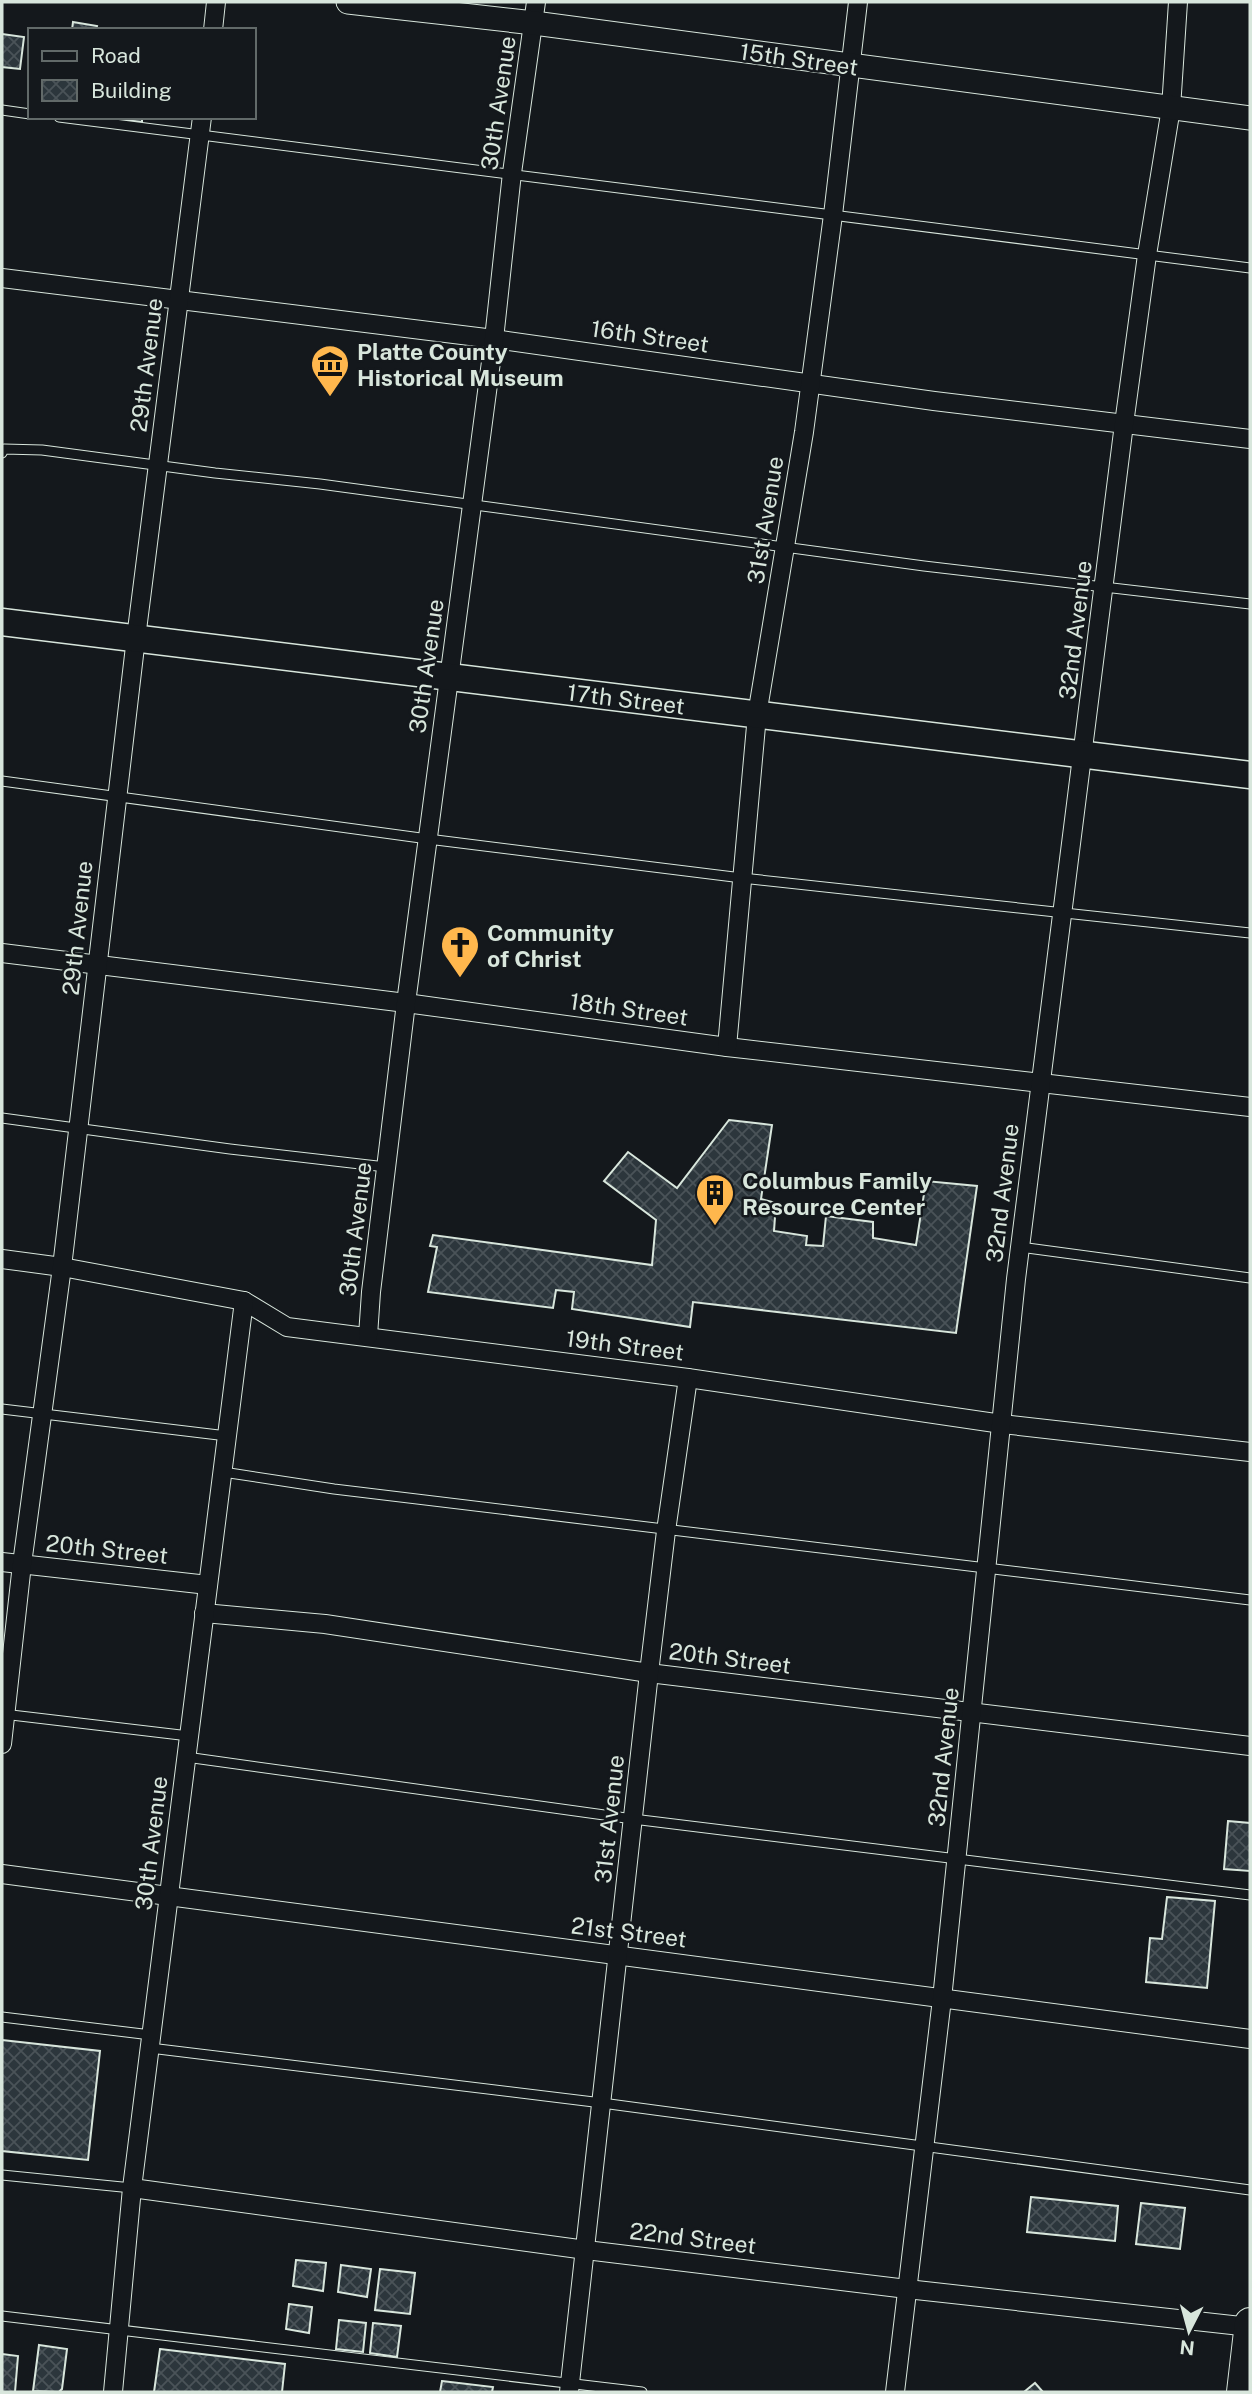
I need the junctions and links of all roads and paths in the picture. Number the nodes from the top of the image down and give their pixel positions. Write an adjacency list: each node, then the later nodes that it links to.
1 (216, 2): 6 (street)
2 (348, 2): 5 (street, 15th Street)
3 (858, 2): 7 (street, 31st Avenue)
4 (1178, 2): 8 (street, 32nd Avenue)
5 (535, 12): 7 (street, 15th Street); 14 (street, 30th Avenue)
6 (213, 28)
7 (851, 66): 8 (street, 15th Street); 15 (street, 31st Avenue)
8 (1171, 108): 11 (street, 15th Street); 16 (street, 32nd Avenue)
9 (2, 110): 10 (lane)
10 (28, 114)
11 (1250, 118)
12 (91, 119): 13 (lane)
13 (201, 126): 14 (lane); 19 (street, 29th Avenue)
14 (512, 173): 15 (lane); 20 (street, 30th Avenue)
15 (833, 215): 16 (lane); 21 (street, 31st Avenue)
16 (1147, 256): 17 (lane); 22 (street, 32nd Avenue)
17 (1250, 268)
18 (2, 278): 19 (street, 16th Street)
19 (179, 301): 20 (street, 16th Street); 25 (street, 29th Avenue)
20 (495, 339): 21 (street, 16th Street); 26 (street, 30th Avenue)
21 (811, 383): 22 (street, 16th Street); 27 (street, 31st Avenue)
22 (1124, 424): 23 (street, 16th Street); 28 (street, 32nd Avenue)
23 (1250, 439)
24 (2, 453): 25 (lane)
25 (158, 465): 26 (lane); 31 (street, 29th Avenue)
26 (473, 506): 27 (lane); 32 (street, 30th Avenue)
27 (785, 546): 28 (lane); 33 (street, 31st Avenue)
28 (1105, 587): 29 (lane); 34 (street, 32nd Avenue)
29 (1250, 604)
30 (2, 622): 31 (main road, 17th Street)
31 (136, 638): 32 (main road, 17th Street); 37 (street, 29th Avenue)
32 (450, 677): 33 (main road, 17th Street); 38 (street, 30th Avenue)
33 (757, 715): 34 (main road, 17th Street); 39 (street, 31st Avenue)
34 (1083, 755): 35 (main road, 17th Street); 40 (street, 32nd Avenue)
35 (1250, 775)
36 (2, 781): 37 (lane)
37 (117, 797): 38 (lane); 43 (street, 29th Avenue)
38 (428, 839): 39 (lane); 44 (street, 30th Avenue)
39 (742, 878): 40 (lane); 45 (street, 31st Avenue)
40 (1061, 913): 41 (lane); 46 (street, 32nd Avenue)
41 (1250, 933)
42 (2, 953): 43 (street, 18th Street)
43 (97, 965): 44 (street, 18th Street); 49 (street, 29th Avenue)
44 (406, 1003): 45 (street, 18th Street); 50 (street, 30th Avenue)
45 (727, 1047): 46 (street, 18th Street)
46 (1041, 1083): 47 (street, 18th Street); 51 (street, 32nd Avenue)
47 (1250, 1107)
48 (2, 1118): 49 (lane)
49 (77, 1128): 50 (lane); 53 (street, 29th Avenue)
50 (386, 1167): 56 (street, 30th Avenue)
51 (1020, 1247): 54 (lane); 60 (street, 32nd Avenue)
52 (2, 1259): 53 (street, 19th Street)
53 (62, 1267): 55 (street, 19th Street); 59 (street, 29th Avenue)
54 (1250, 1278)
55 (244, 1301): 56 (street, 19th Street); 61 (street, 30th Avenue)
56 (368, 1336): 57 (street, 19th Street)
57 (688, 1377): 60 (street, 19th Street); 64 (street, 31st Avenue)
58 (2, 1409): 59 (lane)
59 (41, 1414): 61 (lane); 66 (street, 29th Avenue)
60 (1002, 1424): 62 (street, 19th Street); 67 (street, 32nd Avenue)
61 (227, 1436): 63 (street, 30th Avenue)
62 (1250, 1452)
63 (223, 1472): 64 (lane); 68 (street, 30th Avenue)
64 (666, 1531): 67 (lane); 71 (street, 31st Avenue)
65 (2, 1562): 66 (street, 20th Street)
66 (22, 1564): 68 (street, 20th Street); 72 (street, 29th Avenue)
67 (987, 1569): 69 (lane); 73 (street, 32nd Avenue)
68 (208, 1585): 70 (street, 30th Avenue)
69 (1250, 1600)
70 (204, 1613): 71 (street, 20th Street); 74 (street, 30th Avenue)
71 (649, 1673): 73 (street, 20th Street); 78 (street, 31st Avenue)
72 (3, 1714): 74 (lane); 75 (street, 29th Avenue)
73 (972, 1714): 76 (street, 20th Street); 79 (street, 32nd Avenue)
74 (189, 1736): 77 (street, 30th Avenue)
75 (2, 1744)
76 (1250, 1746)
77 (186, 1757): 78 (lane); 82 (street, 30th Avenue)
78 (633, 1819): 79 (lane); 83 (street, 31st Avenue)
79 (957, 1859): 81 (lane); 84 (street, 32nd Avenue)
80 (2, 1874): 82 (street, 21st Street)
81 (1250, 1895)
82 (170, 1897): 83 (street, 21st Street); 87 (street, 30th Avenue)
83 (619, 1956): 84 (street, 21st Street); 88 (street, 31st Avenue)
84 (942, 1999): 86 (street, 21st Street); 89 (street, 32nd Avenue)
85 (2, 2017): 87 (lane)
86 (1250, 2039)
87 (151, 2041): 88 (lane); 91 (street, 30th Avenue)
88 (602, 2104): 89 (lane); 93 (street, 31st Avenue)
89 (923, 2147): 92 (lane); 94 (street, 32nd Avenue)
90 (2, 2175): 91 (lane)
91 (132, 2188): 93 (street, 22nd Street); 97 (street, 30th Avenue)
92 (1250, 2190)
93 (586, 2250): 94 (street, 22nd Street); 98 (street, 31st Avenue)
94 (907, 2289): 96 (street, 22nd Street); 101 (street, 32nd Avenue)
95 (2, 2316): 97 (lane)
96 (1250, 2325): 102 (highway)
97 (117, 2330): 98 (lane); 99 (street, 30th Avenue)
98 (569, 2388): 100 (lane)
99 (113, 2392)
100 (642, 2392)
101 (895, 2392)
102 (1242, 2392)

